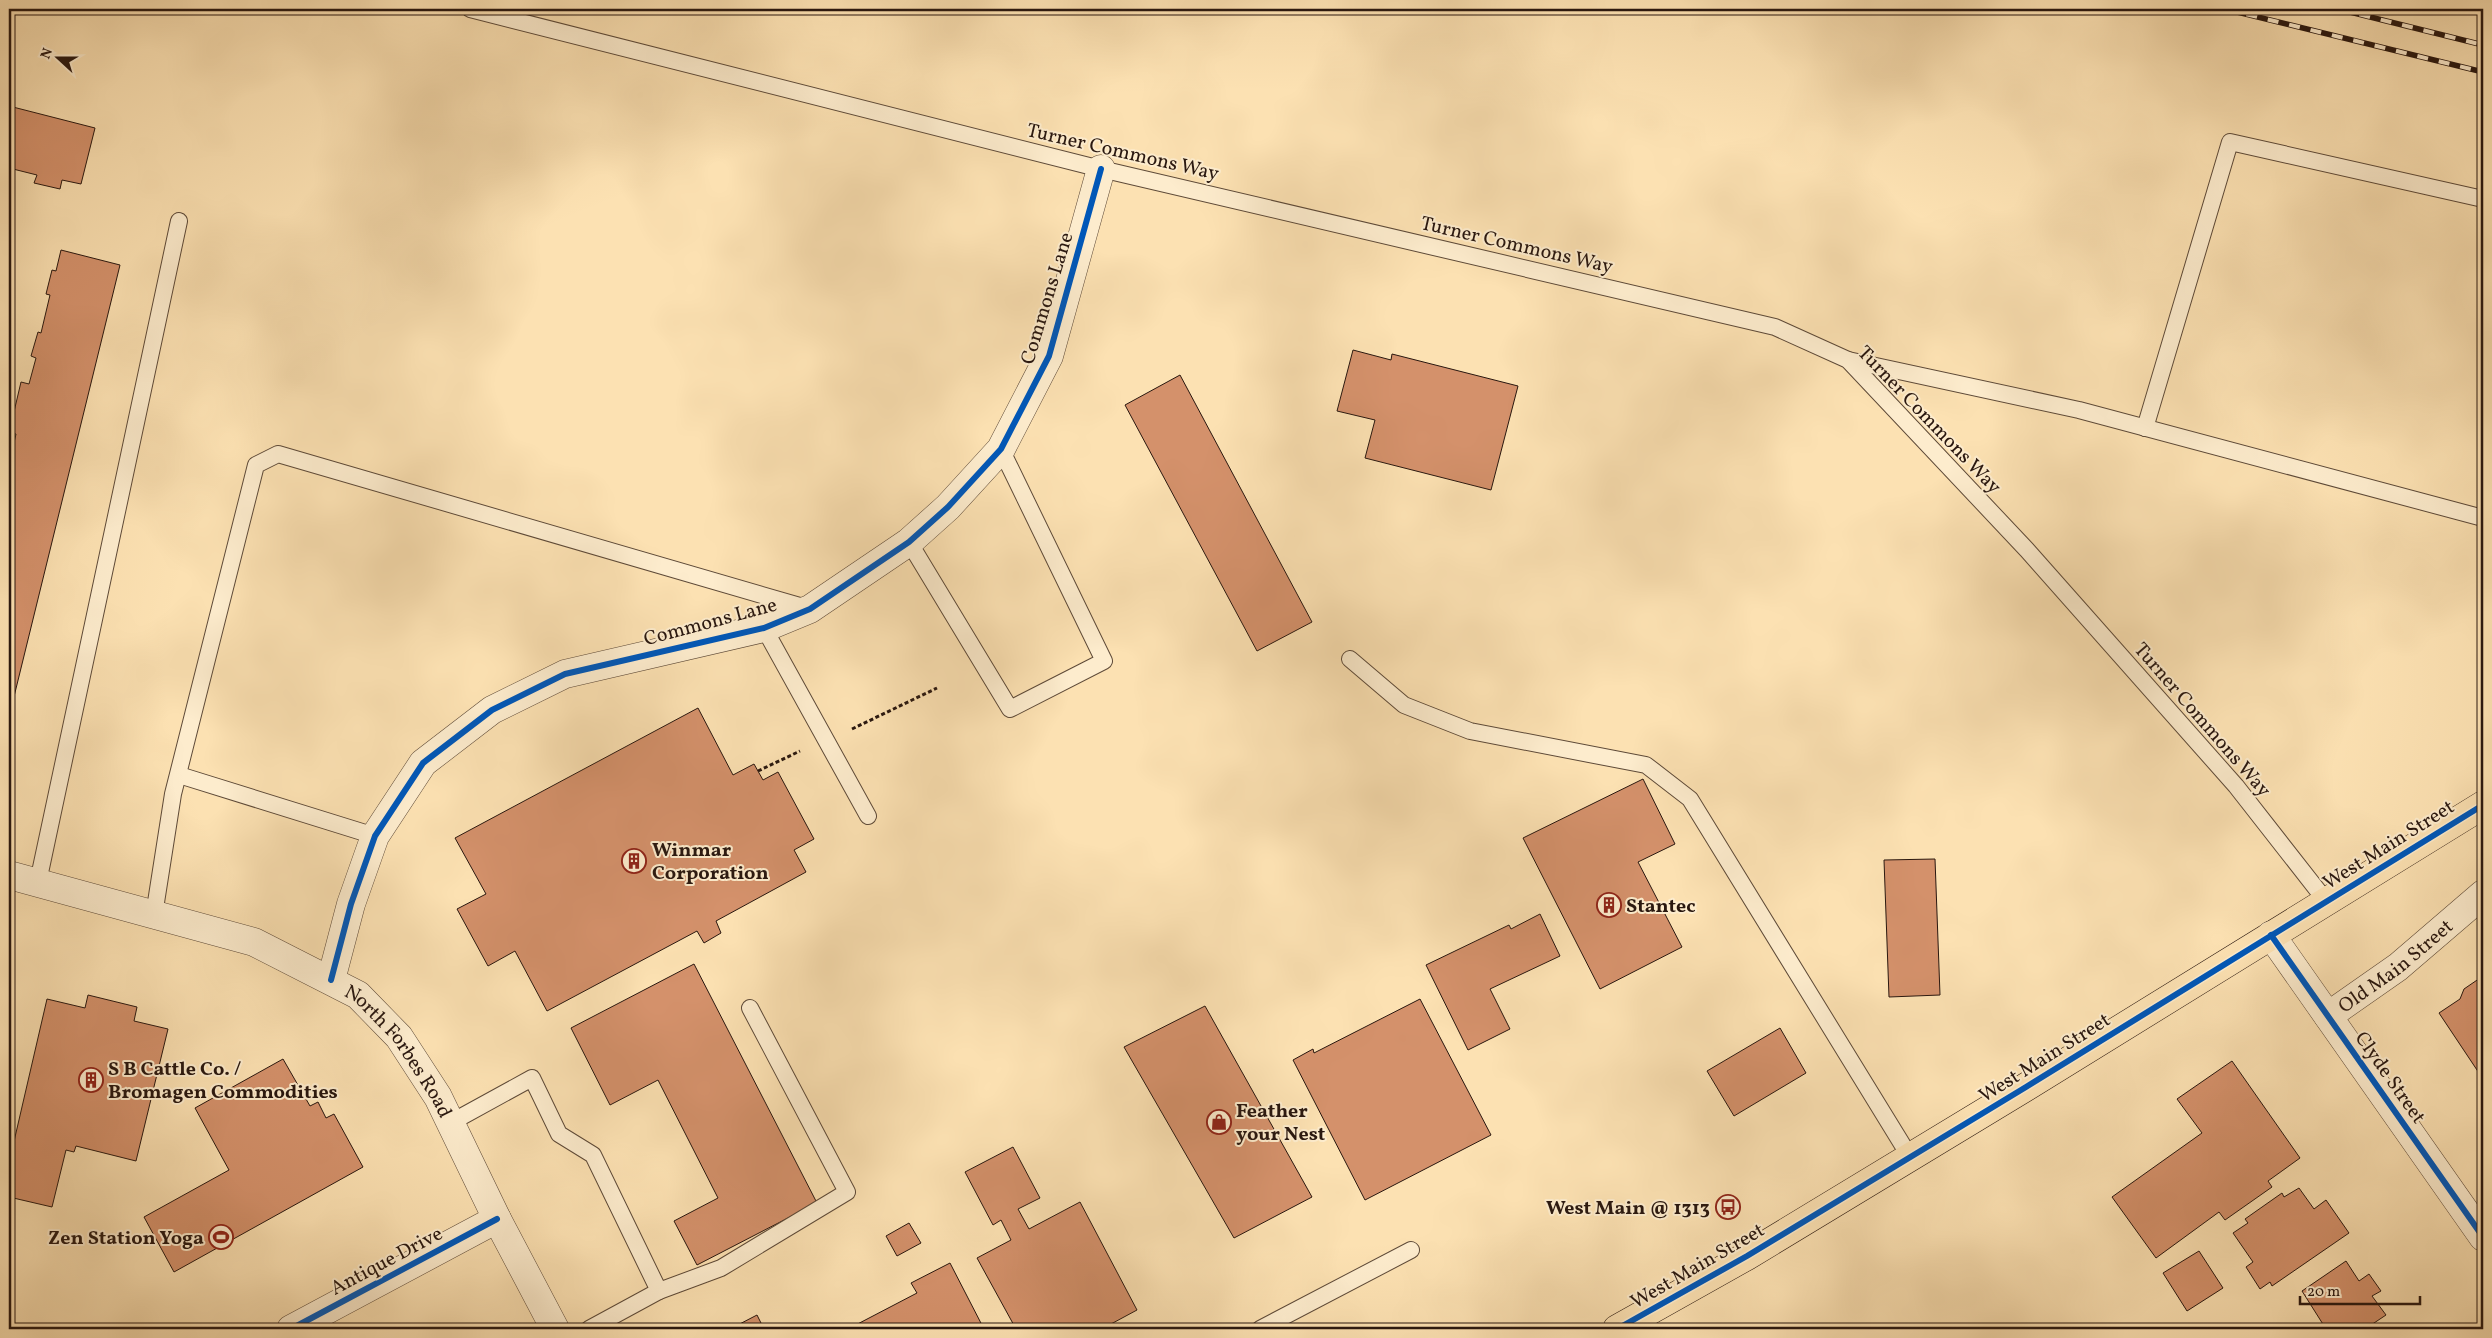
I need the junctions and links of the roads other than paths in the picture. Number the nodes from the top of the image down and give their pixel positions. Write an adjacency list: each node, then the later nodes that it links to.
1 (470, 9): 2 (lane, Turner Commons Way)
2 (1101, 169): 5 (lane, Turner Commons Way); 7 (street, Commons Lane)
3 (2483, 199): 6 (lane)
4 (179, 221): 18 (lane)
5 (1848, 360): 6 (lane); 20 (lane, Turner Commons Way)
6 (2145, 428): 8 (lane)
7 (1001, 449): 9 (street, Commons Lane); 9 (lane)
8 (2483, 518)
9 (909, 542): 10 (street, Commons Lane)
10 (810, 609): 11 (street, Commons Lane); 13 (lane)
11 (764, 628): 15 (lane); 16 (street, Commons Lane)
12 (1350, 659): 27 (lane)
13 (179, 775): 16 (lane); 21 (lane)
14 (2483, 805): 20 (main road, West Main Street)
15 (868, 816)
16 (375, 836): 23 (street, Commons Lane)
17 (9, 875): 18 (street, North Forbes Road)
18 (38, 882): 21 (street, North Forbes Road)
19 (2483, 894): 25 (street, Old Main Street)
20 (2326, 902): 22 (main road, West Main Street)
21 (154, 915): 23 (street, North Forbes Road)
22 (2271, 935): 25 (street, Clyde Street); 27 (main road, West Main Street)
23 (331, 980): 26 (street, North Forbes Road)
24 (750, 1008): 31 (lane)
25 (2328, 1016): 29 (street, Clyde Street)
26 (450, 1122): 28 (street, North Forbes Road); 31 (lane)
27 (1910, 1157): 36 (main road, West Main Street)
28 (497, 1219): 32 (street, Antique Drive); 33 (street, North Forbes Road)
29 (2483, 1237)
30 (1411, 1250): 35 (lane)
31 (659, 1291): 34 (lane)
32 (291, 1329)
33 (555, 1329)
34 (589, 1329)
35 (1260, 1329)
36 (1617, 1329)

